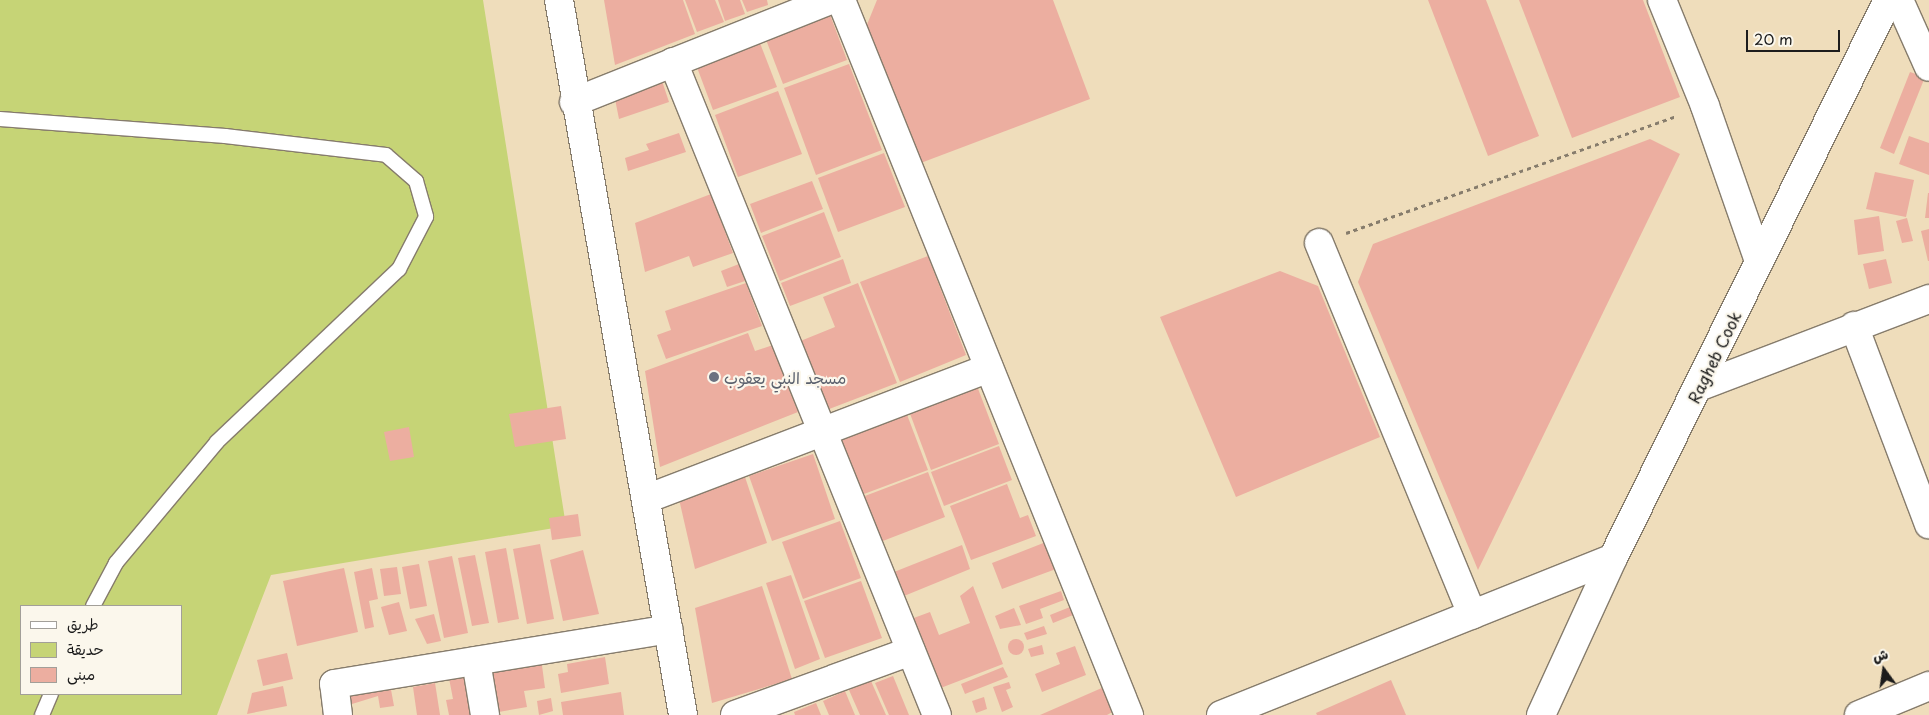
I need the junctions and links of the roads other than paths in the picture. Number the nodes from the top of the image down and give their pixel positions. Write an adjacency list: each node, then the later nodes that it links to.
1 (559, 0): 9 (street)
2 (830, 0): 7 (street)
3 (841, 0): 15 (street)
4 (1662, 0): 12 (street)
5 (1888, 0): 12 (street, Ragheb Cook)
6 (1899, 0): 8 (street)
7 (673, 62): 9 (street); 17 (street)
8 (1929, 67)
9 (574, 102): 18 (street)
10 (0, 119): 21 (lane)
11 (1319, 242): 22 (street)
12 (1759, 261): 16 (street, Ragheb Cook)
13 (1929, 299): 14 (street)
14 (1854, 326): 16 (street); 19 (street)
15 (989, 368): 17 (street); 34 (street)
16 (1701, 386): 20 (street, Ragheb Cook)
17 (821, 432): 18 (street); 24 (street)
18 (646, 499): 23 (street)
19 (1929, 524)
20 (1613, 558): 22 (street); 36 (street, Ragheb Cook)
21 (94, 605)
22 (1472, 615): 35 (street)
23 (669, 629): 25 (street); 31 (street)
24 (911, 651): 32 (street); 33 (street)
25 (476, 661): 29 (street); 30 (street)
26 (1929, 686): 37 (street)
27 (51, 695): 28 (lane)
28 (42, 715)
29 (338, 715)
30 (484, 715)
31 (683, 715)
32 (735, 715)
33 (937, 715)
34 (1129, 715)
35 (1221, 715)
36 (1541, 715)
37 (1859, 715)

